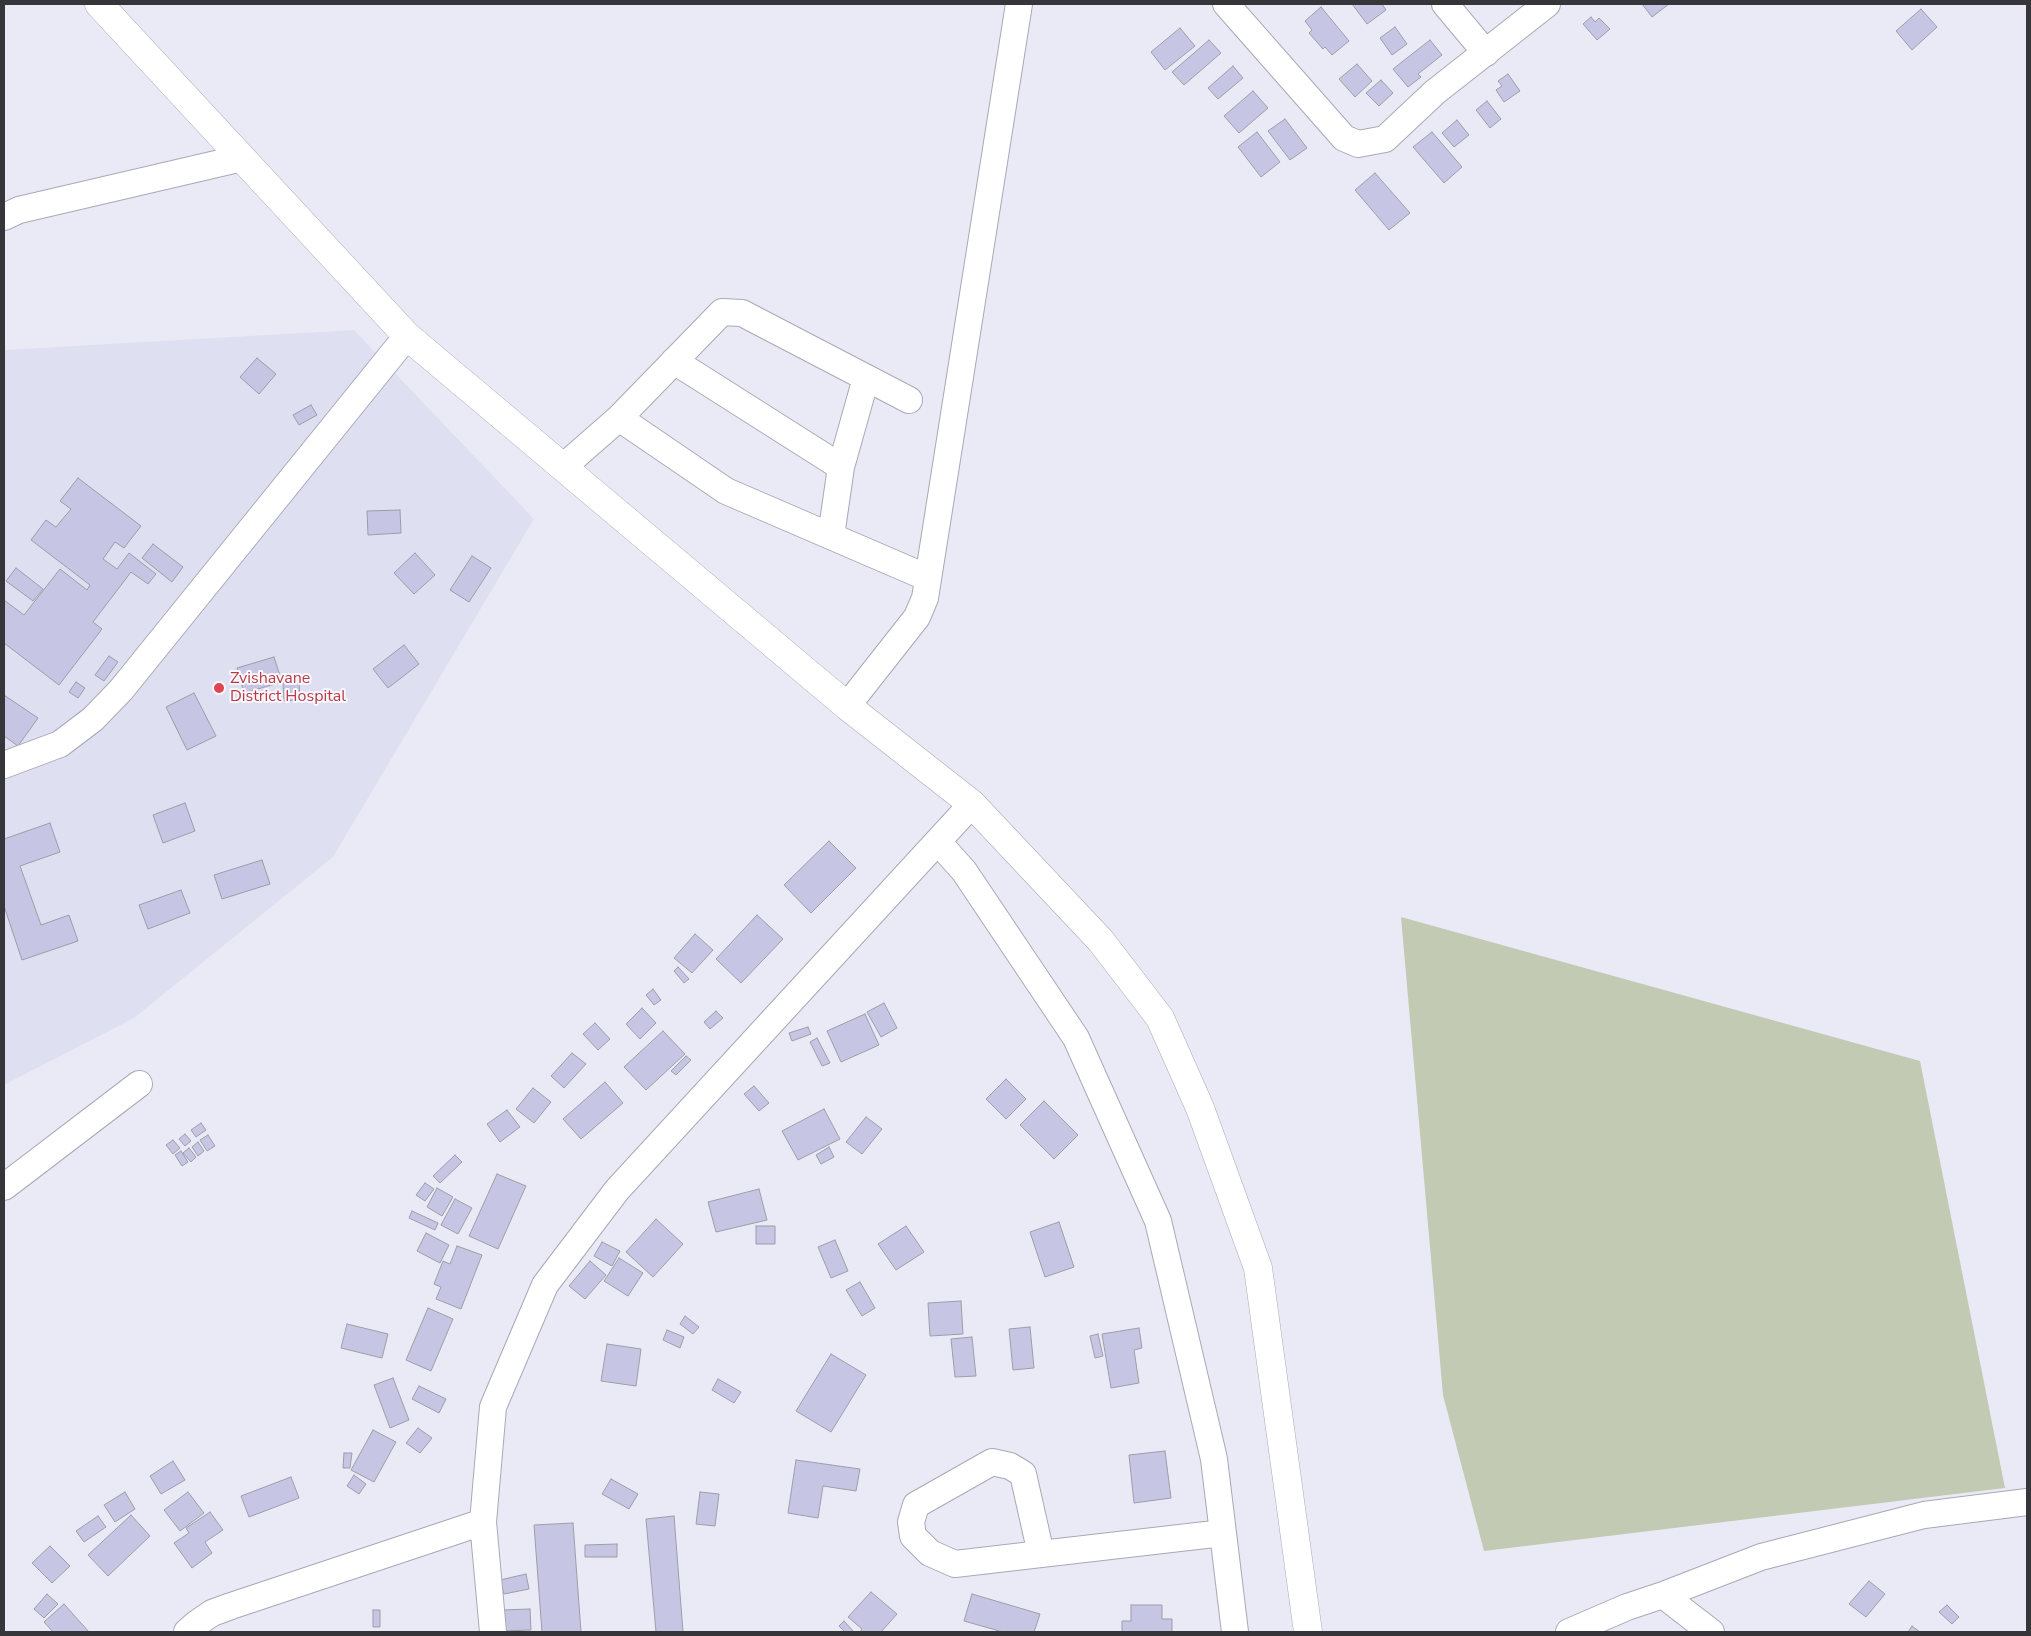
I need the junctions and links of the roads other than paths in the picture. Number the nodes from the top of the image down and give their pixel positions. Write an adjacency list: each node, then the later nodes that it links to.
1 (98, 4): 7 (highway)
2 (1019, 4): 17 (street)
3 (1226, 4): 6 (street)
4 (1445, 4): 6 (street)
5 (1546, 4): 6 (street)
6 (1486, 53)
7 (242, 158): 8 (street); 9 (highway)
8 (4, 217)
9 (407, 336): 14 (highway); 19 (street)
10 (674, 361): 11 (street); 13 (street); 15 (street)
11 (866, 378): 12 (street); 15 (street)
12 (909, 400)
13 (619, 418): 14 (street); 16 (street)
14 (563, 467): 18 (highway)
15 (841, 467): 16 (street)
16 (831, 536): 17 (street)
17 (928, 578): 18 (street)
18 (847, 706): 20 (highway)
19 (4, 764)
20 (972, 804): 21 (street); 32 (highway)
21 (938, 842): 25 (street); 26 (street)
22 (139, 1084): 23 (street)
23 (4, 1187)
24 (2027, 1502): 28 (street)
25 (483, 1522): 29 (street); 30 (street)
26 (1223, 1533): 27 (street); 31 (street)
27 (1041, 1554): 27 (street)
28 (1663, 1595): 33 (street); 34 (street)
29 (187, 1632)
30 (493, 1632)
31 (1235, 1632)
32 (1308, 1632)
33 (1569, 1632)
34 (1711, 1632)

